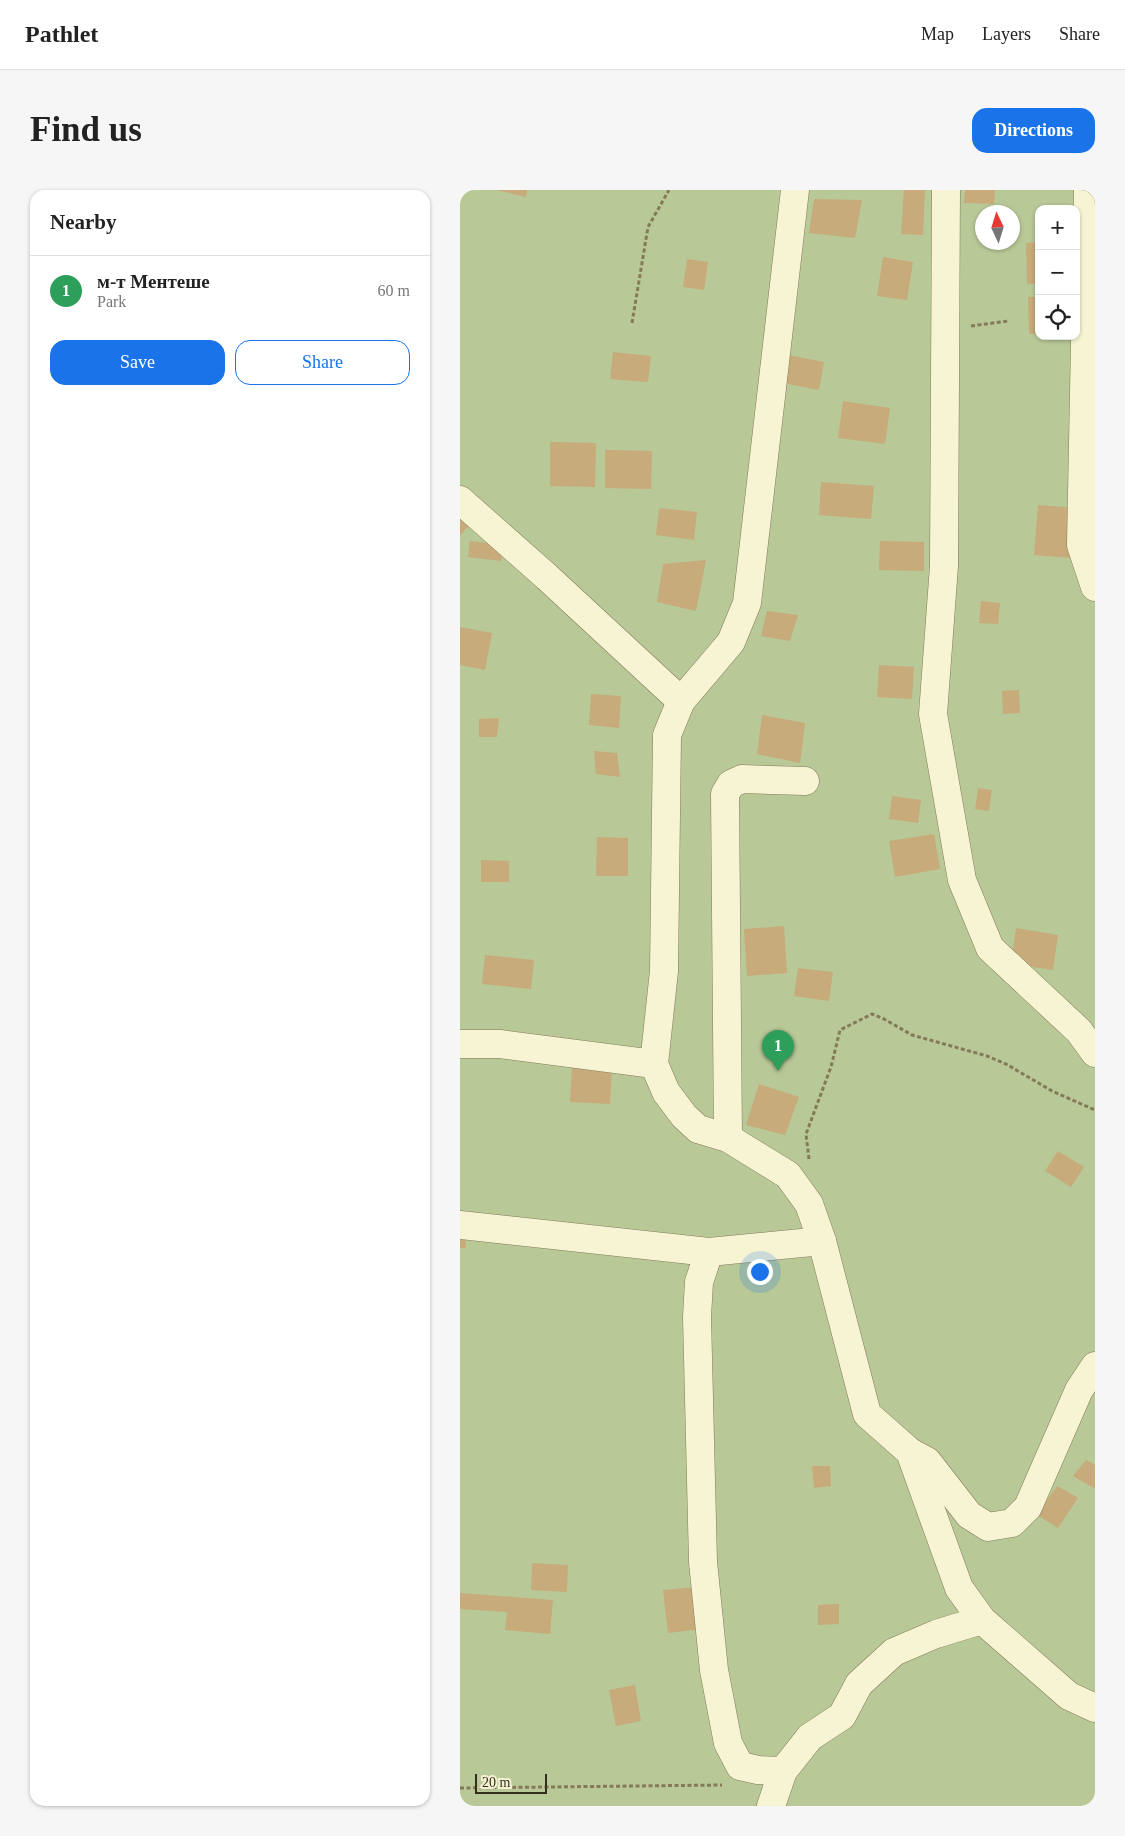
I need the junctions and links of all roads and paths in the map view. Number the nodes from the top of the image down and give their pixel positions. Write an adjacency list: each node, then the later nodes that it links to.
1 (669, 190): 6 (path)
2 (795, 190): 10 (street)
3 (946, 190): 7 (street)
4 (1088, 190): 9 (street)
5 (1008, 321): 7 (path)
6 (632, 323)
7 (945, 330): 13 (street)
8 (460, 500): 10 (street)
9 (1095, 587)
10 (681, 701): 14 (street)
11 (805, 781): 16 (street)
12 (460, 1044): 14 (street)
13 (1095, 1053)
14 (654, 1064): 16 (street)
15 (1095, 1110): 17 (path)
16 (728, 1138): 19 (street)
17 (809, 1164)
18 (460, 1225): 20 (street)
19 (822, 1241): 20 (street); 22 (street)
20 (709, 1252): 25 (street)
21 (1095, 1366): 22 (street)
22 (910, 1452): 23 (street)
23 (982, 1620): 24 (street); 26 (street)
24 (1095, 1708)
25 (740, 1766): 26 (street); 27 (path)
26 (783, 1771): 28 (street)
27 (460, 1788)
28 (771, 1806)

